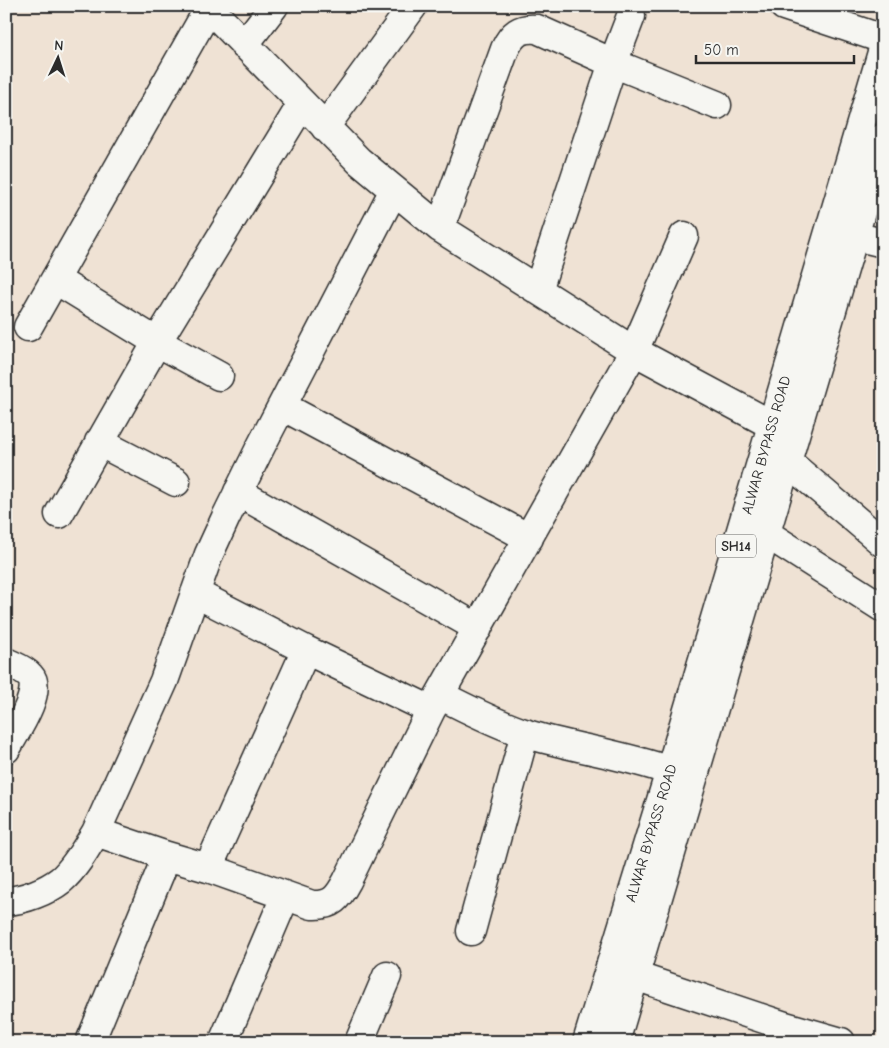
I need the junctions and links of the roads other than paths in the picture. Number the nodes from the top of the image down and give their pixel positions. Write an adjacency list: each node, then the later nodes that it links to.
1 (274, 6): 7 (street)
2 (412, 6): 12 (street)
3 (784, 6): 6 (street)
4 (208, 7): 7 (street); 19 (street)
5 (632, 16): 9 (street)
6 (883, 39)
7 (244, 45): 10 (street)
8 (883, 49): 26 (street, ALWAR BYPASS ROAD / SH14)
9 (613, 64): 11 (street); 15 (street); 20 (street)
10 (302, 104): 12 (street); 22 (street)
11 (717, 105)
12 (325, 128): 14 (street)
13 (883, 138): 17 (street, ALWAR BYPASS ROAD / SH14)
14 (394, 190): 15 (street); 25 (street)
15 (440, 228): 20 (street)
16 (684, 236): 23 (street)
17 (854, 236): 18 (street); 28 (street, ALWAR BYPASS ROAD / SH14)
18 (883, 243)
19 (56, 280): 21 (street); 22 (street)
20 (538, 290): 23 (street)
21 (28, 327)
22 (157, 342): 24 (street); 27 (street)
23 (634, 351): 26 (street); 33 (street)
24 (219, 376)
25 (282, 406): 30 (street); 33 (street)
26 (772, 425): 28 (street, ALWAR BYPASS ROAD / SH14)
27 (99, 442): 29 (street); 31 (street)
28 (776, 457): 32 (street, ALWAR BYPASS ROAD / SH14); 34 (street)
29 (176, 482)
30 (238, 492): 35 (street); 37 (street)
31 (59, 514)
32 (755, 529): 36 (street); 43 (street, ALWAR BYPASS ROAD / SH14); 51 (street, ALWAR BYPASS ROAD / SH14)
33 (529, 538): 37 (street)
34 (883, 543)
35 (195, 593): 38 (street); 44 (street)
36 (883, 608)
37 (478, 628): 40 (street)
38 (306, 650): 40 (street); 46 (street)
39 (6, 662): 42 (street)
40 (435, 703): 41 (street); 47 (street)
41 (525, 733): 43 (street); 49 (street)
42 (6, 749)
43 (670, 771): 55 (street, ALWAR BYPASS ROAD / SH14)
44 (96, 832): 45 (street); 48 (street)
45 (167, 856): 46 (street); 52 (street)
46 (208, 868): 47 (street)
47 (284, 897): 53 (street)
48 (9, 906)
49 (471, 931)
50 (387, 976): 54 (street)
51 (635, 976): 56 (street, ALWAR BYPASS ROAD / SH14); 57 (street)
52 (90, 1042)
53 (223, 1042)
54 (359, 1042)
55 (587, 1042)
56 (615, 1042)
57 (841, 1042)

